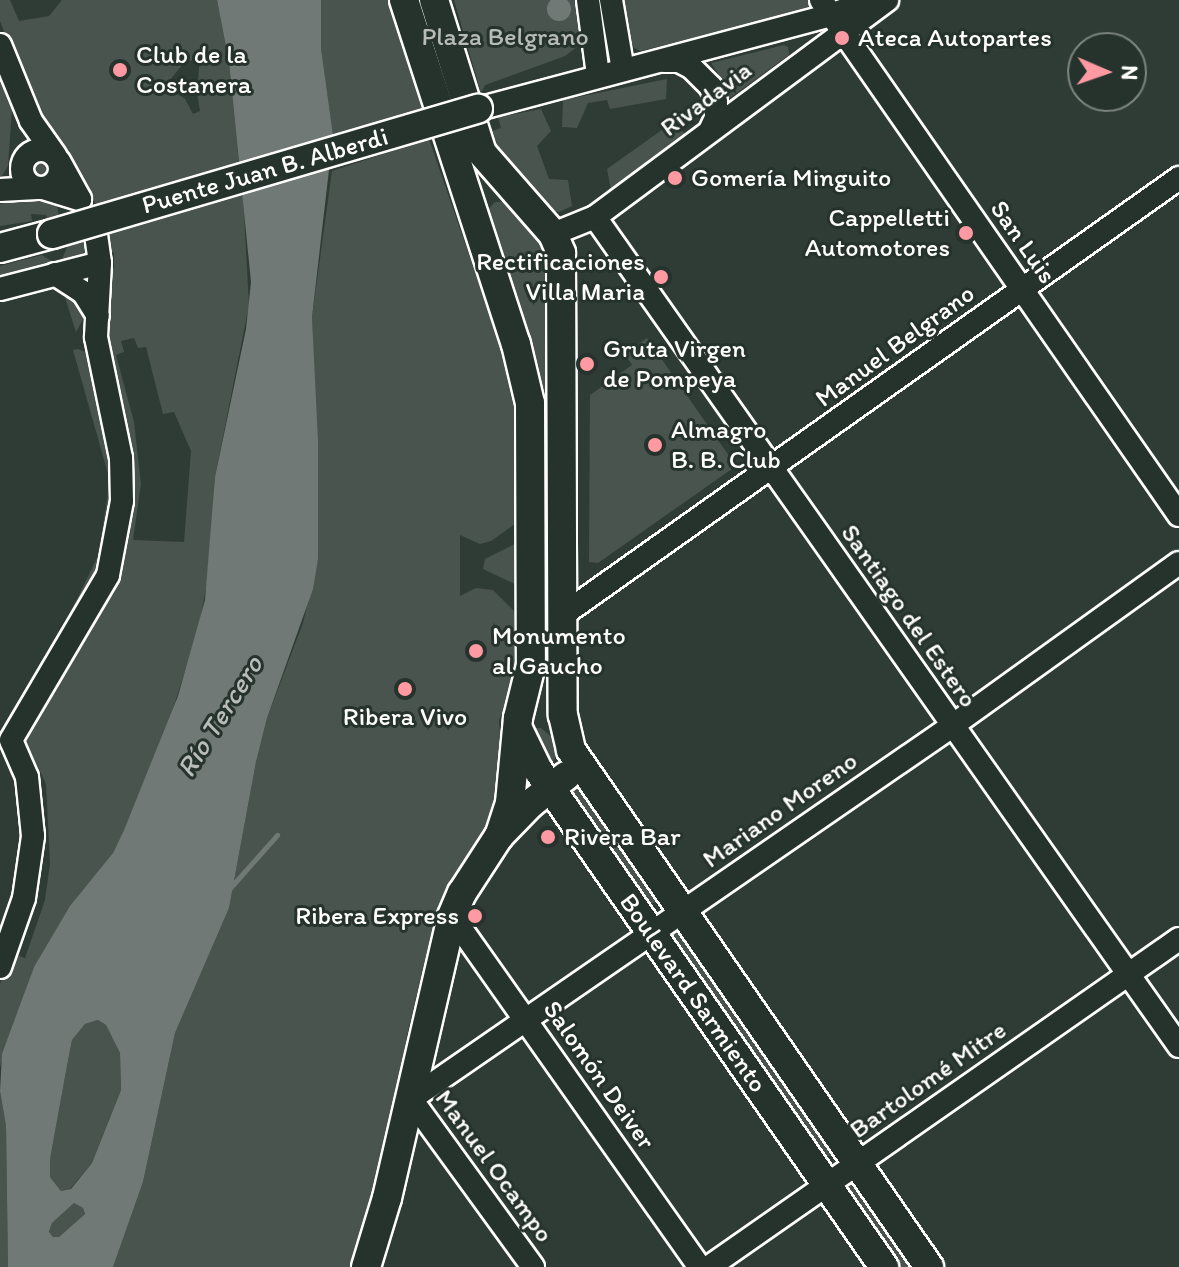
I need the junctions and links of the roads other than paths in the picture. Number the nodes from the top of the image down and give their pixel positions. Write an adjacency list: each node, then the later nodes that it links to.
1 (404, 0): 21 (main road)
2 (434, 0): 20 (main road)
3 (588, 0): 11 (street)
4 (611, 0): 10 (street)
5 (870, 0): 7 (street)
6 (887, 0): 7 (street, Rivadavia)
7 (832, 16): 9 (street); 14 (street, Rivadavia); 29 (street, San Luis)
8 (0, 45): 13 (street)
9 (659, 60): 10 (street); 14 (street)
10 (623, 70): 11 (street)
11 (598, 75): 12 (street)
12 (478, 109): 25 (main road, Puente Juan B. Alberdi, bridge)
13 (31, 121): 15 (street); 16 (street)
14 (710, 131): 22 (street, Rivadavia)
15 (57, 158): 16 (street); 18 (street); 18 (street)
16 (24, 161): 18 (street); 19 (street)
17 (1179, 178): 29 (street, Manuel Belgrano)
18 (40, 188): 19 (street)
19 (0, 189)
20 (518, 194): 21 (main road); 23 (main road)
21 (472, 216): 34 (main road)
22 (595, 217): 23 (street, Rivadavia); 31 (street, Santiago del Estero)
23 (553, 234): 33 (main road)
24 (96, 236): 26 (street)
25 (2, 247)
26 (100, 263): 27 (street); 30 (street)
27 (55, 274): 28 (street); 30 (street)
28 (0, 289)
29 (1022, 289): 31 (street, Manuel Belgrano); 32 (street, San Luis)
30 (98, 316): 40 (street)
31 (771, 470): 36 (street, Manuel Belgrano); 38 (street, Santiago del Estero)
32 (1179, 515)
33 (565, 546): 34 (main road); 36 (main road)
34 (533, 547): 37 (main road)
35 (1179, 563): 38 (street, Mariano Moreno)
36 (564, 614): 39 (main road)
37 (519, 721): 39 (main road); 42 (main road, Boulevard Sarmiento); 43 (main road)
38 (952, 726): 44 (street, Mariano Moreno); 49 (street, Santiago del Estero)
39 (566, 732): 41 (main road, Boulevard Sarmiento)
40 (5, 735): 48 (street)
41 (580, 766): 42 (main road); 44 (main road, Boulevard Sarmiento)
42 (551, 787): 43 (main road); 46 (main road, Boulevard Sarmiento)
43 (499, 836): 45 (main road)
44 (681, 912): 46 (street, Mariano Moreno); 53 (main road, Boulevard Sarmiento)
45 (452, 916): 50 (street, Salomón Deiver); 52 (main road)
46 (651, 932): 50 (street, Mariano Moreno); 54 (main road, Boulevard Sarmiento)
47 (1179, 939): 49 (street, Bartolomé Mitre)
48 (0, 967)
49 (1129, 974): 51 (street, Santiago del Estero); 53 (street, Bartolomé Mitre)
50 (524, 1017): 52 (street, Mariano Moreno); 57 (street, Salomón Deiver)
51 (1179, 1046)
52 (411, 1099): 55 (main road); 56 (street, Manuel Ocampo)
53 (857, 1164): 54 (street, Bartolomé Mitre); 60 (main road, Boulevard Sarmiento)
54 (826, 1185): 58 (street, Bartolomé Mitre); 59 (main road, Boulevard Sarmiento)
55 (366, 1267)
56 (533, 1267)
57 (700, 1267)
58 (709, 1267)
59 (884, 1267)
60 (929, 1267)

